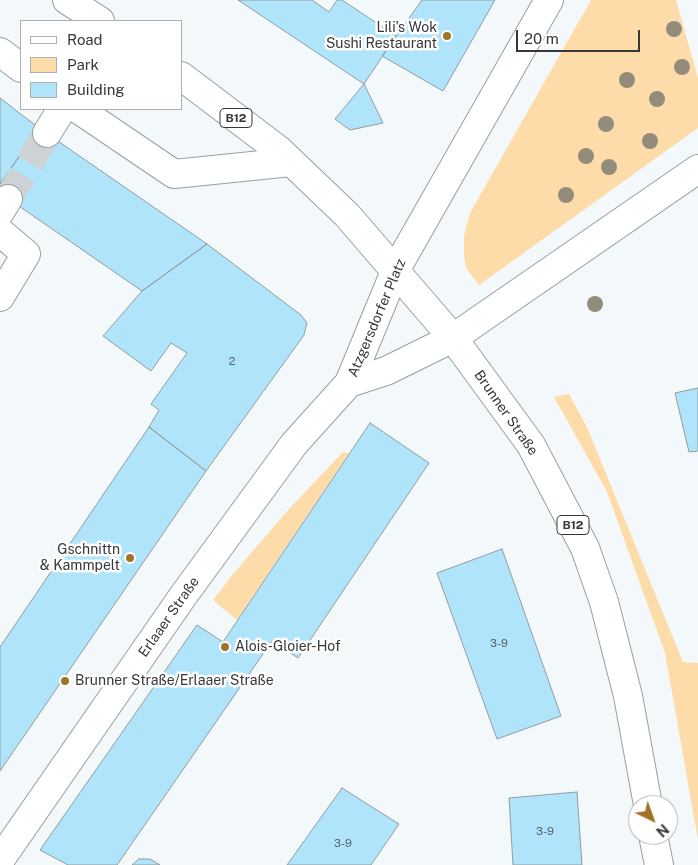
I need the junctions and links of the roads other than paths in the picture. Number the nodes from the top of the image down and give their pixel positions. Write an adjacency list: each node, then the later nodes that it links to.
1 (67, 0): 3 (main road)
2 (549, 0): 13 (main road, Atzgersdorfer Platz)
3 (98, 20)
4 (0, 52): 5 (main road)
5 (20, 67)
6 (182, 77): 10 (main road, Brunner Straße / B12)
7 (61, 110): 9 (main road)
8 (79, 110): 10 (main road)
9 (47, 133)
10 (291, 162): 13 (main road, Brunner Straße / B12)
11 (698, 170): 15 (main road, Atzgersdorfer Platz)
12 (0, 232): 14 (main road)
13 (396, 269): 15 (main road, Brunner Straße / B12); 16 (main road, Atzgersdorfer Platz)
14 (0, 297)
15 (454, 338): 16 (main road, Atzgersdorfer Platz); 17 (main road, Brunner Straße / B12)
16 (349, 383): 19 (main road, Erlaaer Straße)
17 (646, 795)
18 (656, 845): 20 (main road)
19 (0, 860)
20 (659, 865)

